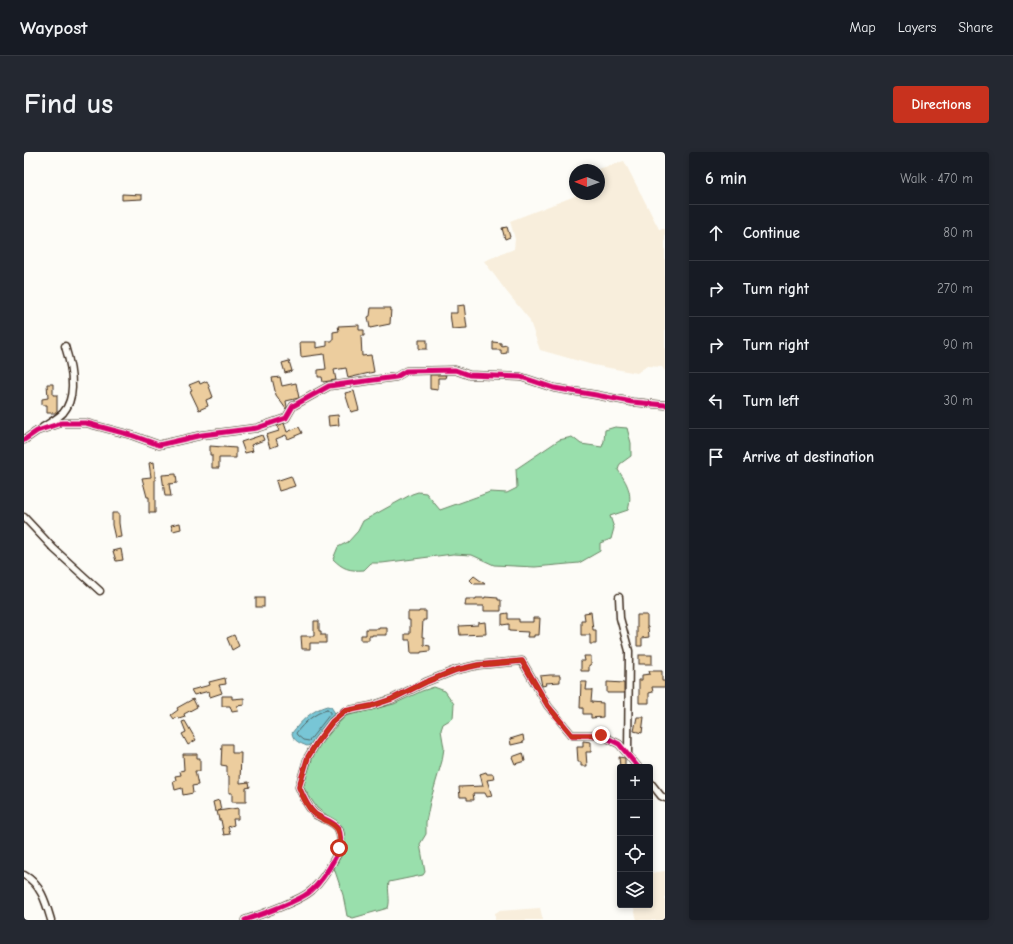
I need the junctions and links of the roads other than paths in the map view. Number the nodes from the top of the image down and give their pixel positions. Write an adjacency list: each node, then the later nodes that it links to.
1 (65, 346): 3 (street)
2 (665, 405): 3 (street)
3 (37, 431): 4 (street)
4 (24, 440)
5 (24, 517): 6 (street)
6 (100, 591)
7 (619, 597): 8 (street)
8 (628, 753): 9 (street); 14 (street)
9 (636, 764)
10 (653, 786): 11 (street)
11 (665, 798)
12 (24, 875): 13 (street)
13 (51, 920)
14 (245, 920)

